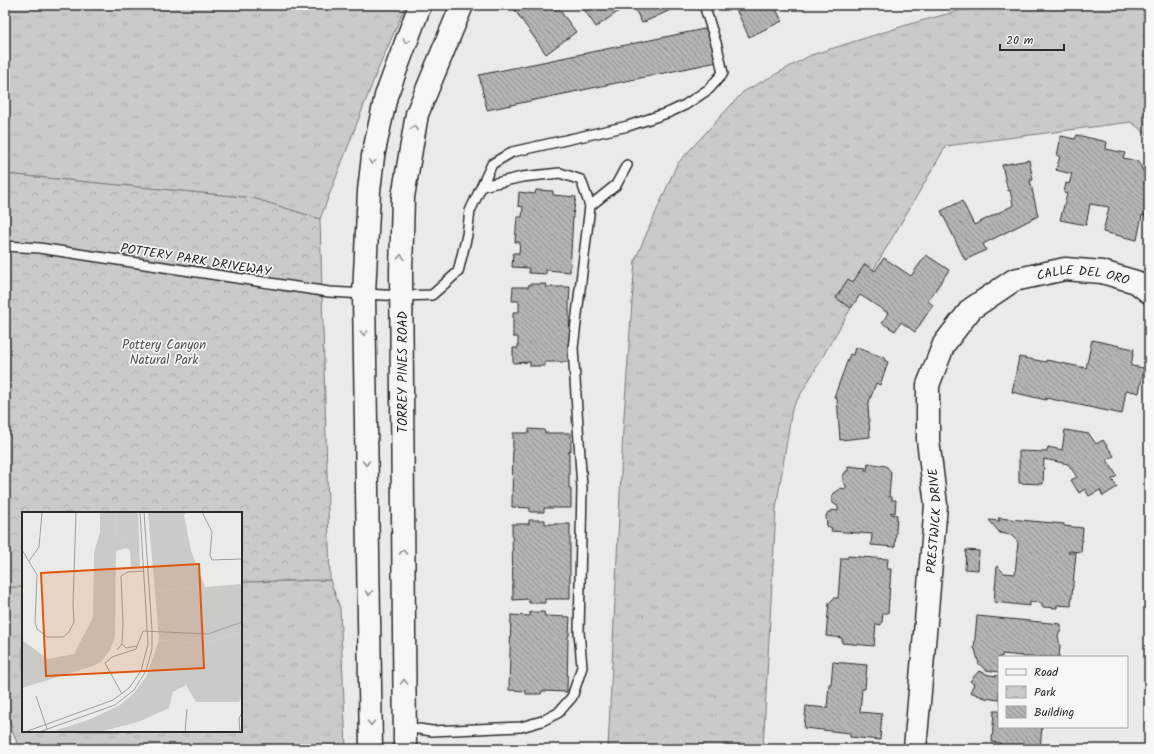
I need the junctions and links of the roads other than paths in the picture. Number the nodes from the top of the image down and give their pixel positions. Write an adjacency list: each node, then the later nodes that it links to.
1 (420, 5): 10 (main road, TORREY PINES ROAD, one-way to 10)
2 (462, 5): 10 (main road, TORREY PINES ROAD, one-way to 2)
3 (704, 5): 5 (lane, POTTERY PARK DRIVEWAY)
4 (627, 165): 6 (lane)
5 (482, 186): 6 (lane); 10 (lane, POTTERY PARK DRIVEWAY)
6 (590, 206): 11 (lane)
7 (5, 246): 10 (lane, POTTERY PARK DRIVEWAY)
8 (1014, 280): 9 (main road, CALLE DEL ORO); 14 (main road, PRESTWICK DRIVE)
9 (1149, 292)
10 (383, 295): 11 (main road, TORREY PINES ROAD, one-way to 10); 12 (main road, TORREY PINES ROAD, one-way to 12)
11 (405, 728): 13 (main road, TORREY PINES ROAD)
12 (371, 749)
13 (405, 749)
14 (915, 749)

